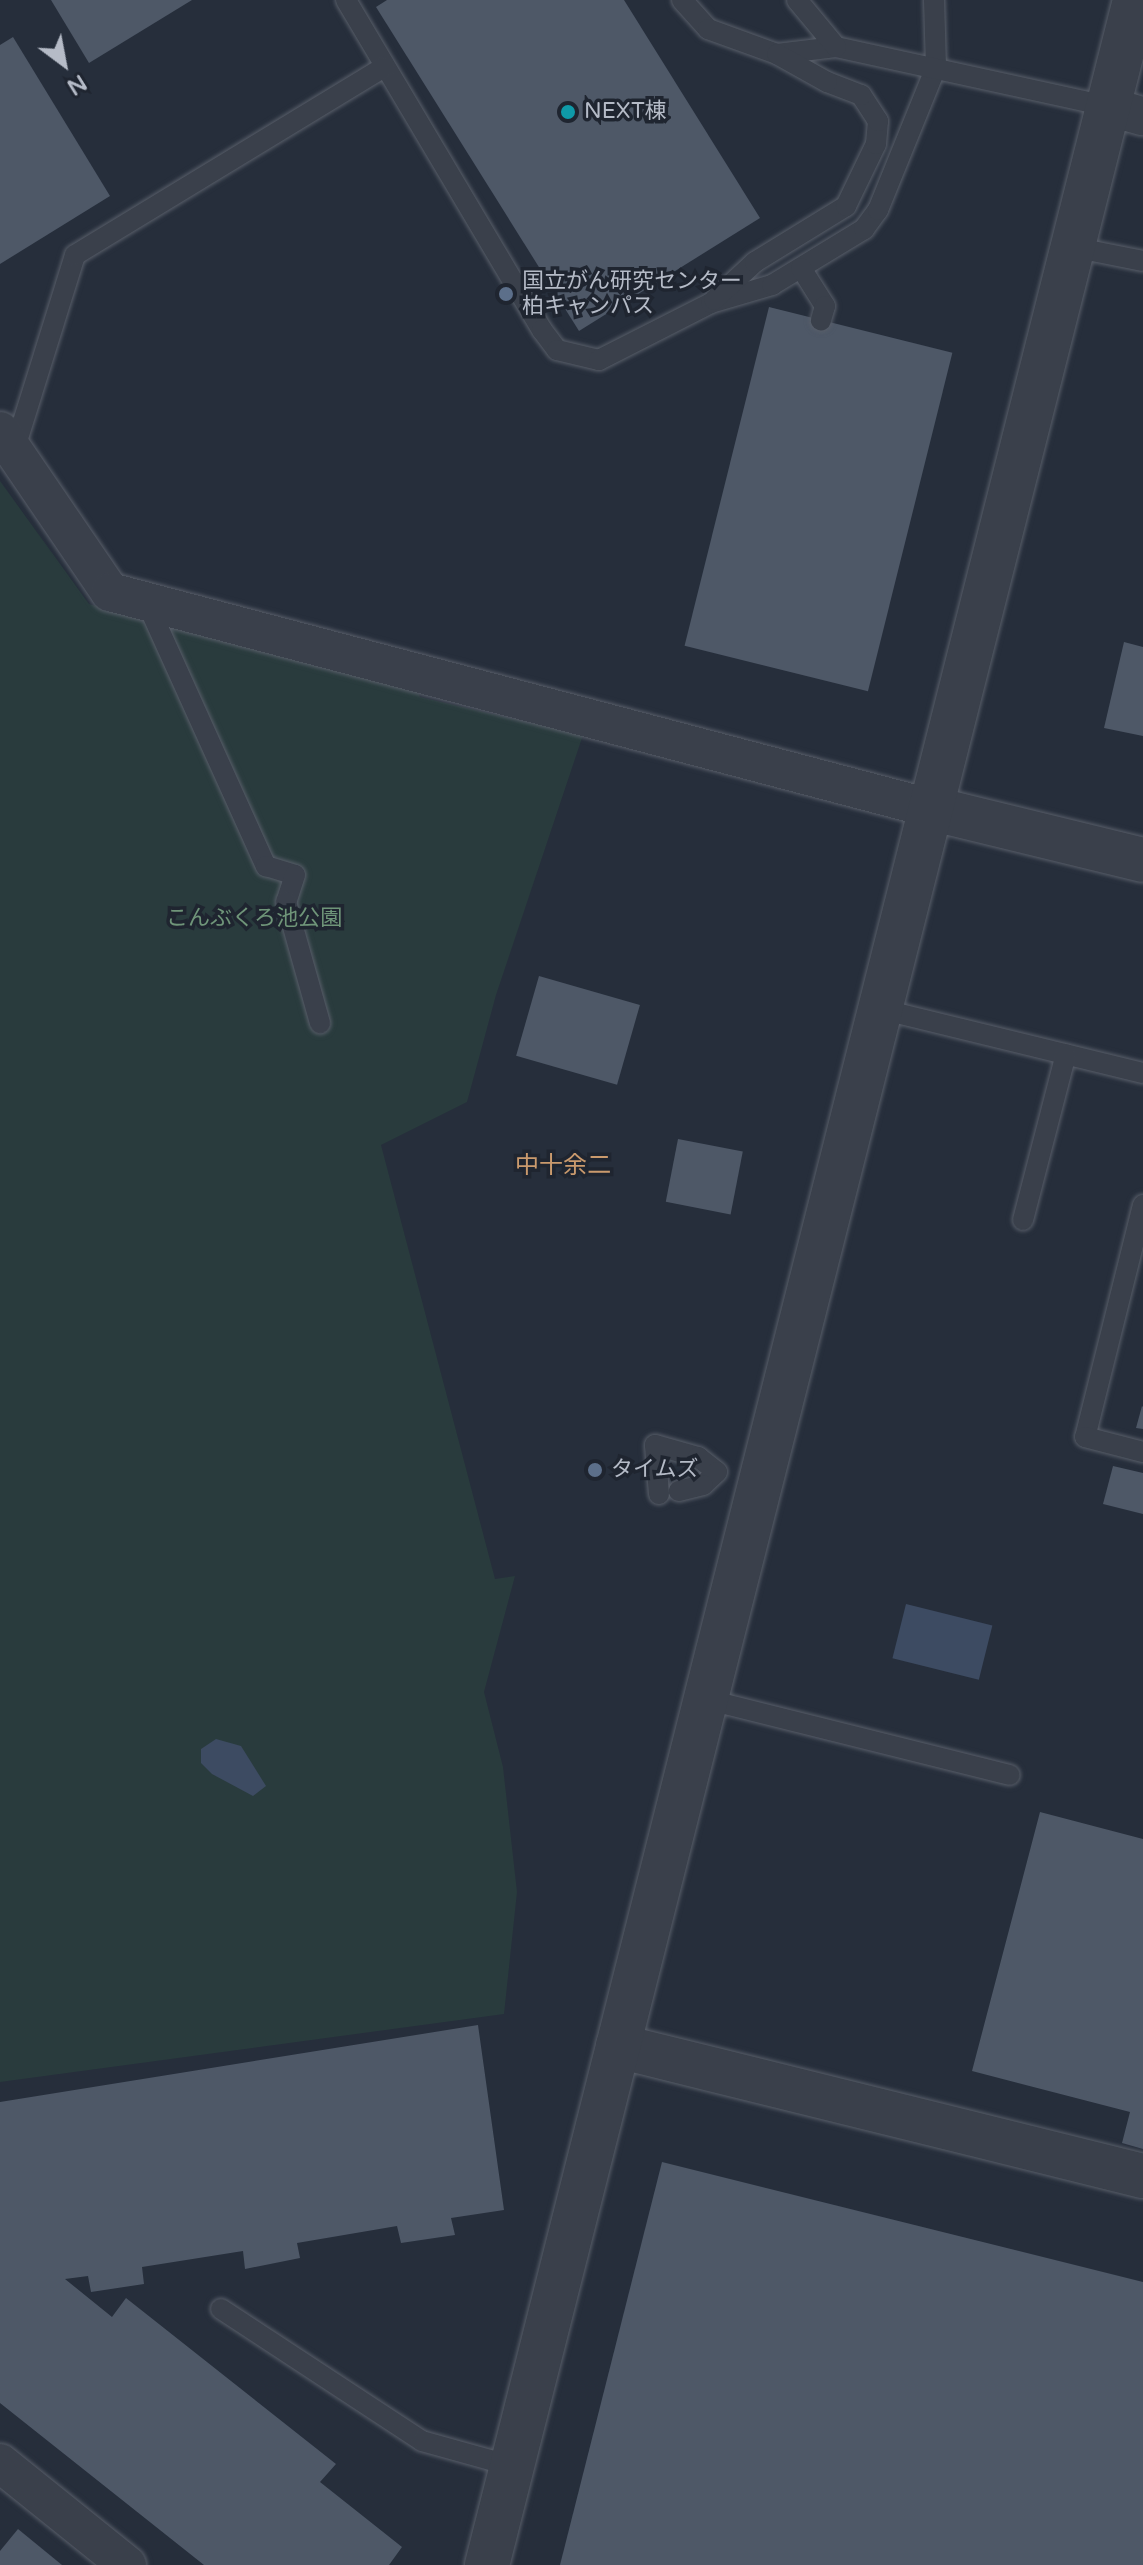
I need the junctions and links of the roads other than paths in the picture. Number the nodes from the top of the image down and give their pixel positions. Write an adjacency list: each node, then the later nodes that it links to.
1 (346, 0): 9 (lane)
2 (682, 0): 8 (lane)
3 (797, 0): 7 (lane)
4 (924, 0): 10 (lane)
5 (934, 0): 10 (lane)
6 (1135, 0): 11 (street)
7 (836, 47): 8 (lane); 10 (lane)
8 (777, 54): 15 (lane)
9 (384, 67): 15 (lane); 17 (lane)
10 (936, 67): 11 (lane); 14 (lane)
11 (1125, 111): 12 (street)
12 (1072, 247): 13 (lane); 19 (street)
13 (1143, 261)
14 (801, 268): 15 (lane); 16 (lane)
15 (711, 303)
16 (821, 320)
17 (7, 441): 18 (street)
18 (147, 603): 19 (street); 22 (lane)
19 (930, 808): 20 (street); 21 (street)
20 (1143, 860)
21 (880, 1009): 23 (lane); 29 (street)
22 (320, 1023)
23 (1066, 1054): 24 (lane); 26 (lane)
24 (1143, 1073)
25 (1143, 1205): 27 (lane)
26 (1023, 1220)
27 (1143, 1452)
28 (717, 1472): 28 (lane); 29 (lane)
29 (761, 1479): 30 (street)
30 (705, 1699): 31 (lane); 32 (street)
31 (1010, 1775)
32 (618, 2046): 33 (street); 36 (street)
33 (1143, 2176)
34 (221, 2309): 36 (lane)
35 (0, 2463): 37 (street)
36 (512, 2466): 38 (street)
37 (127, 2565)
38 (487, 2565)

